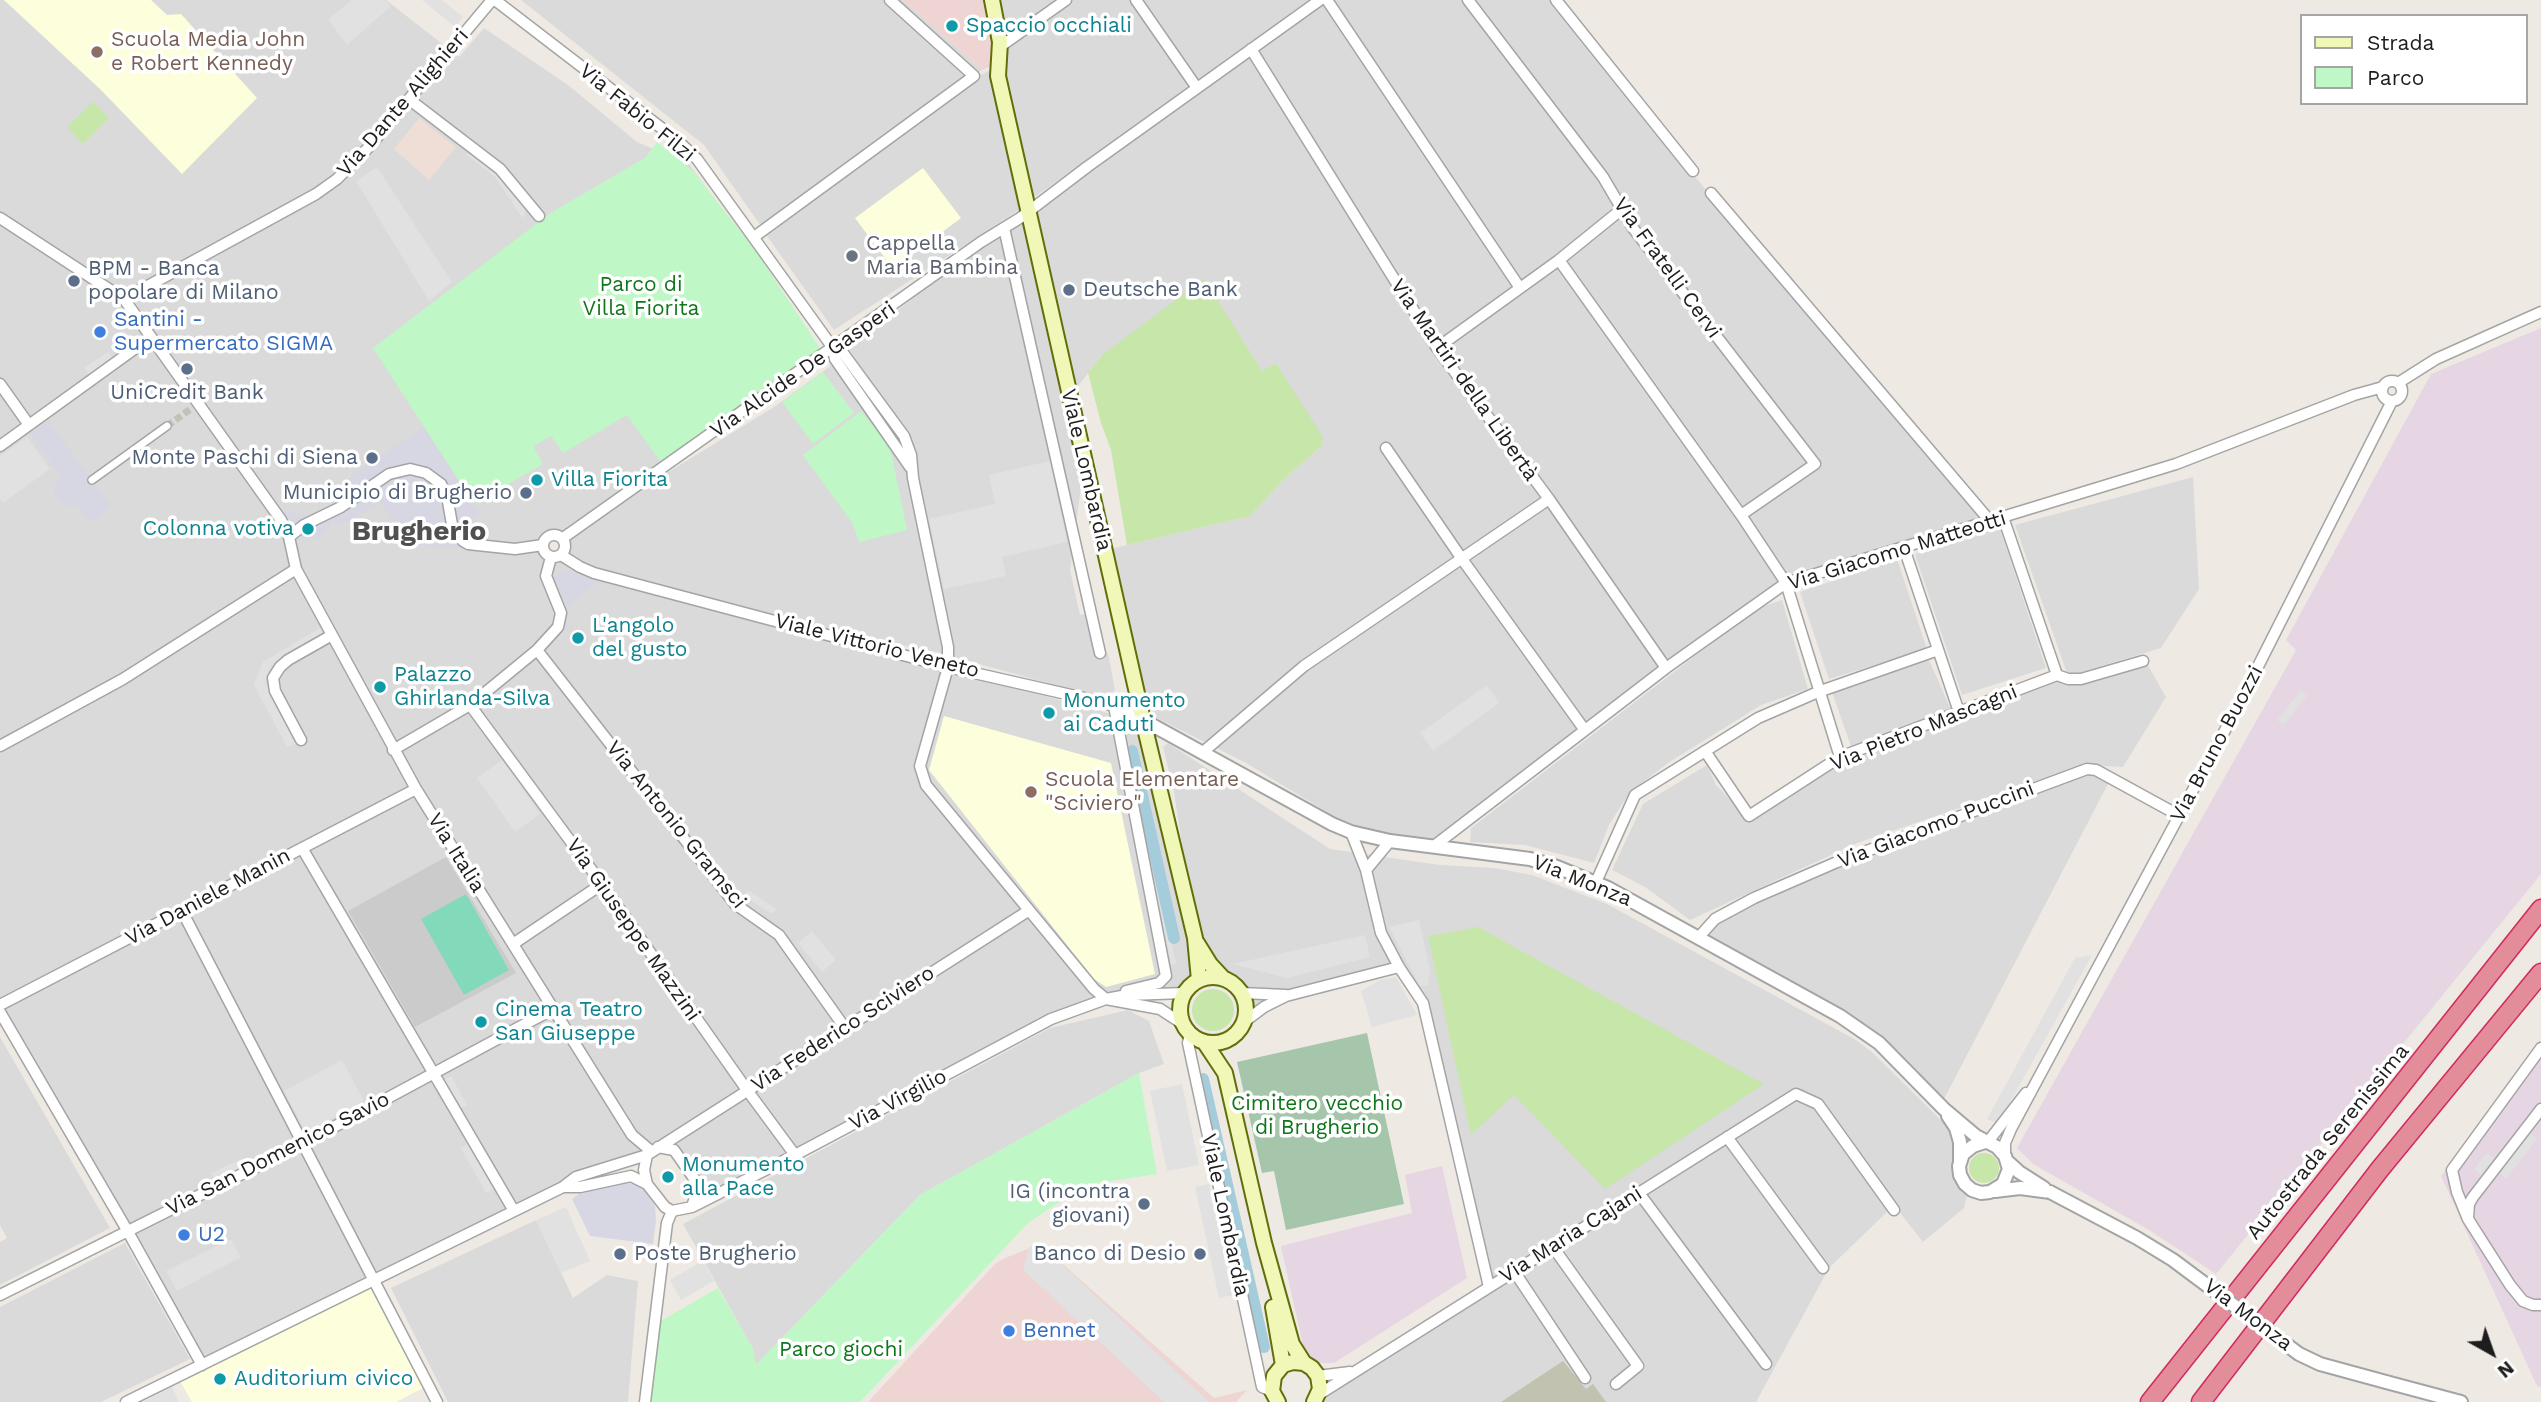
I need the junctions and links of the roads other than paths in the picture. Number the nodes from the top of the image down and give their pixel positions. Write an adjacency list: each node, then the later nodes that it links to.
1 (494, 0): 13 (street, Via Dante Alighieri); 21 (street, Via Fabio Filzi)
2 (890, 0): 21 (street)
3 (992, 0): 10 (main road, Viale Lombardia)
4 (1066, 0): 10 (street)
5 (1136, 0): 12 (street)
6 (1320, 0): 11 (street, Via Alcide De Gasperi)
7 (1327, 0): 23 (street)
8 (1468, 0): 16 (street, Via Fratelli Cervi)
9 (1556, 0): 14 (street)
10 (1001, 46): 17 (main road, Viale Lombardia)
11 (1251, 49): 12 (street, Via Alcide De Gasperi); 28 (street, Via Martiri della Libertà)
12 (1197, 88): 17 (street, Via Alcide De Gasperi)
13 (410, 100): 18 (street); 24 (street, Via Dante Alighieri)
14 (1693, 171)
15 (1711, 193): 41 (street)
16 (1622, 209): 22 (street); 39 (street, Via Fratelli Cervi)
17 (1028, 212): 20 (street, Via Alcide De Gasperi); 66 (main road, Viale Lombardia)
18 (539, 216)
19 (0, 218): 24 (street)
20 (1004, 228): 27 (street, Via Alcide De Gasperi); 57 (street, Viale Lombardia)
21 (754, 237): 27 (street, Via Fabio Filzi)
22 (1559, 260): 23 (street); 39 (street)
23 (1520, 288): 28 (street)
24 (124, 299): 26 (street, Via Italia)
25 (2541, 312): 29 (street, Via Giacomo Matteotti)
26 (151, 337): 33 (street); 42 (street, Via Italia)
27 (833, 348): 43 (street, Via Alcide De Gasperi); 59 (street, Via Fabio Filzi)
28 (1437, 348): 38 (street, Via Martiri della Libertà)
29 (2398, 383): 31 (street, Via Giacomo Matteotti); 32 (street)
30 (0, 384): 33 (street)
31 (2382, 387): 32 (street); 40 (street, Via Giacomo Matteotti)
32 (2392, 401): 75 (street, Via Bruno Buozzi)
33 (29, 425): 35 (street)
34 (167, 426): 37 (street)
35 (0, 446)
36 (1386, 448): 47 (street)
37 (92, 480)
38 (1549, 499): 47 (street); 60 (street, Via Martiri della Libertà)
39 (1741, 515): 51 (street)
40 (2003, 517): 41 (street, Via Giacomo Matteotti); 61 (street)
41 (1990, 521): 45 (street, Via Giacomo Matteotti)
42 (289, 537): 44 (street); 48 (street, Via Italia)
43 (563, 538): 44 (street); 46 (street)
44 (543, 545): 46 (street)
45 (1903, 548): 51 (street, Via Giacomo Matteotti); 56 (street)
46 (556, 556): 49 (street, Viale Vittorio Veneto); 53 (street)
47 (1462, 559): 67 (street); 72 (street)
48 (296, 569): 54 (street, Via Italia); 69 (street)
49 (610, 577): 50 (street); 59 (street, Viale Vittorio Veneto)
50 (598, 581)
51 (1786, 583): 60 (street, Via Giacomo Matteotti); 62 (street)
52 (569, 608): 53 (street)
53 (561, 617): 55 (street)
54 (332, 635): 68 (street); 70 (street, Via Italia)
55 (537, 650): 63 (street); 101 (street, Via Antonio Gramsci)
56 (1938, 650): 62 (street); 65 (street)
57 (1100, 653)
58 (2143, 661): 61 (street, Via Pietro Mascagni)
59 (948, 667): 64 (street, Viale Vittorio Veneto); 85 (street)
60 (1666, 668): 67 (street, Via Giacomo Matteotti)
61 (2057, 675): 65 (street, Via Pietro Mascagni)
62 (1818, 692): 71 (street); 73 (street)
63 (470, 705): 70 (street); 82 (street, Via Giuseppe Mazzini)
64 (1114, 706): 66 (street, Viale Vittorio Veneto); 96 (street)
65 (1959, 712): 73 (street, Via Pietro Mascagni)
66 (1143, 720): 72 (street, Via Monza); 86 (main road, Viale Lombardia)
67 (1584, 729): 78 (street, Via Giacomo Matteotti)
68 (301, 740)
69 (0, 746)
70 (393, 750): 74 (street, Via Italia)
71 (1705, 751): 73 (street, Via Pietro Mascagni); 81 (street)
72 (1203, 752): 76 (street, Via Monza)
73 (1840, 757)
74 (416, 789): 79 (street, Via Daniele Manin); 88 (street, Via Italia)
75 (2180, 816): 87 (street, Via Giacomo Puccini); 108 (street, Via Bruno Buozzi)
76 (1352, 832): 77 (street, Via Monza); 80 (street)
77 (1390, 841): 78 (street, Via Monza); 80 (street)
78 (1434, 846): 81 (street, Via Monza)
79 (302, 848): 84 (street, Via Daniele Manin); 107 (street)
80 (1366, 870): 89 (street)
81 (1596, 882): 87 (street, Via Monza)
82 (602, 884): 88 (street); 109 (street, Via Giuseppe Mazzini)
83 (2541, 909): 151 (highway, Autostrada Serenissima)
84 (182, 911): 97 (street, Via Daniele Manin); 113 (street)
85 (1028, 911): 96 (street); 101 (street, Via Federico Sciviero)
86 (1195, 938): 91 (main road, Viale Lombardia); 92 (main road, Viale Lombardia)
87 (1699, 938): 110 (street, Via Monza)
88 (513, 944): 98 (street, Via Italia)
89 (1399, 967): 95 (street); 135 (street)
90 (2541, 973): 152 (highway)
91 (1223, 978): 92 (main road); 94 (main road)
92 (1199, 980): 93 (main road)
93 (1185, 993): 96 (street, Via Virgilio); 102 (main road)
94 (1242, 993): 95 (street); 100 (main road)
95 (1286, 996): 100 (street)
96 (1106, 999): 102 (street); 116 (street, Via Virgilio)
97 (0, 1005)
98 (555, 1008): 107 (street, Via San Domenico Savio); 115 (street, Via Italia)
99 (0, 1012): 129 (street)
100 (1244, 1022): 103 (main road)
101 (845, 1028): 109 (street, Via Federico Sciviero)
102 (1187, 1029): 104 (main road); 147 (street, Viale Lombardia)
103 (1234, 1035): 104 (main road); 106 (main road, Viale Lombardia)
104 (1205, 1043): 106 (main road, Viale Lombardia)
105 (2541, 1048): 128 (street)
106 (1225, 1073): 130 (main road, Viale Lombardia)
107 (435, 1074): 113 (street, Via San Domenico Savio); 126 (street)
108 (2036, 1082): 114 (street, Via Bruno Buozzi); 117 (street, Via Bruno Buozzi)
109 (747, 1090): 115 (street, Via Federico Sciviero); 116 (street, Via Giuseppe Mazzini)
110 (1944, 1109): 114 (street, Via Monza); 118 (street, Via Monza)
111 (2541, 1109): 128 (street)
112 (1727, 1137): 123 (street, Via Maria Cajani); 125 (street, Via Maria Cajani); 132 (street)
113 (304, 1143): 129 (street, Via San Domenico Savio); 134 (street)
114 (1986, 1143): 117 (street); 118 (street)
115 (652, 1151): 119 (street); 120 (street, Via Federico Sciviero); 124 (street)
116 (795, 1155): 124 (street, Via Virgilio)
117 (2006, 1159): 121 (street); 122 (street, Via Monza)
118 (1959, 1166): 121 (street)
119 (647, 1184): 120 (street); 127 (street)
120 (563, 1187): 126 (street, Via Federico Sciviero)
121 (1990, 1192): 122 (street, Via Monza)
122 (2050, 1192): 153 (street, Via Monza, bridge)
123 (1639, 1193): 131 (street, Via Maria Cajani); 139 (street)
124 (692, 1207): 127 (street)
125 (1894, 1210)
126 (514, 1211): 134 (street, Via Federico Sciviero)
127 (672, 1211): 150 (street)
128 (2468, 1219): 137 (street)
129 (127, 1230): 136 (street, Via San Domenico Savio); 140 (street)
130 (1264, 1243): 138 (main road, Viale Lombardia); 141 (main road, Viale Lombardia)
131 (1553, 1247): 133 (street, Via Maria Cajani); 145 (street)
132 (1824, 1268)
133 (1514, 1271): 135 (street, Via Maria Cajani); 144 (street)
134 (375, 1280): 140 (street, Via Federico Sciviero); 149 (street)
135 (1489, 1287): 142 (street, Via Maria Cajani)
136 (0, 1295)
137 (2541, 1304)
138 (1304, 1363): 141 (main road); 143 (main road)
139 (1766, 1364)
140 (202, 1365): 148 (street, Via Federico Sciviero)
141 (1283, 1365): 147 (main road)
142 (1354, 1372): 143 (street, Via Maria Cajani); 146 (street, Via Maria Cajani)
143 (1318, 1376): 146 (main road)
144 (1585, 1378)
145 (1616, 1384)
146 (1316, 1398)
147 (1276, 1399)
148 (126, 1402)
149 (437, 1402)
150 (645, 1402)
151 (2150, 1402)
152 (2201, 1402)
153 (2461, 1402)

